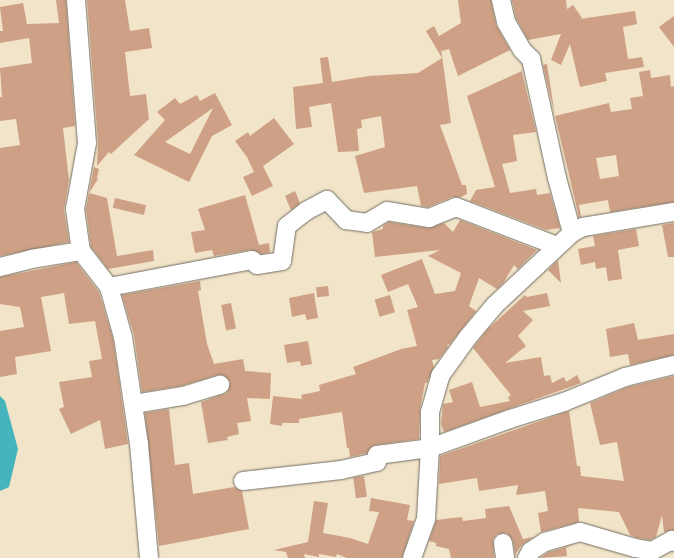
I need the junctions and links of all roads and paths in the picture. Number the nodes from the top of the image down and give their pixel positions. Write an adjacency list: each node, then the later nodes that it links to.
1 (76, 0): 6 (street)
2 (501, 0): 4 (street)
3 (674, 212): 4 (street)
4 (572, 233): 5 (street)
5 (557, 246): 8 (street); 12 (street)
6 (81, 251): 7 (street); 8 (street)
7 (0, 267)
8 (109, 287): 11 (street)
9 (674, 365): 12 (street)
10 (220, 385): 11 (street)
11 (134, 404): 15 (street)
12 (430, 448): 13 (street); 16 (street)
13 (243, 481)
14 (674, 542): 17 (street)
15 (149, 558)
16 (412, 558)
17 (527, 558)

